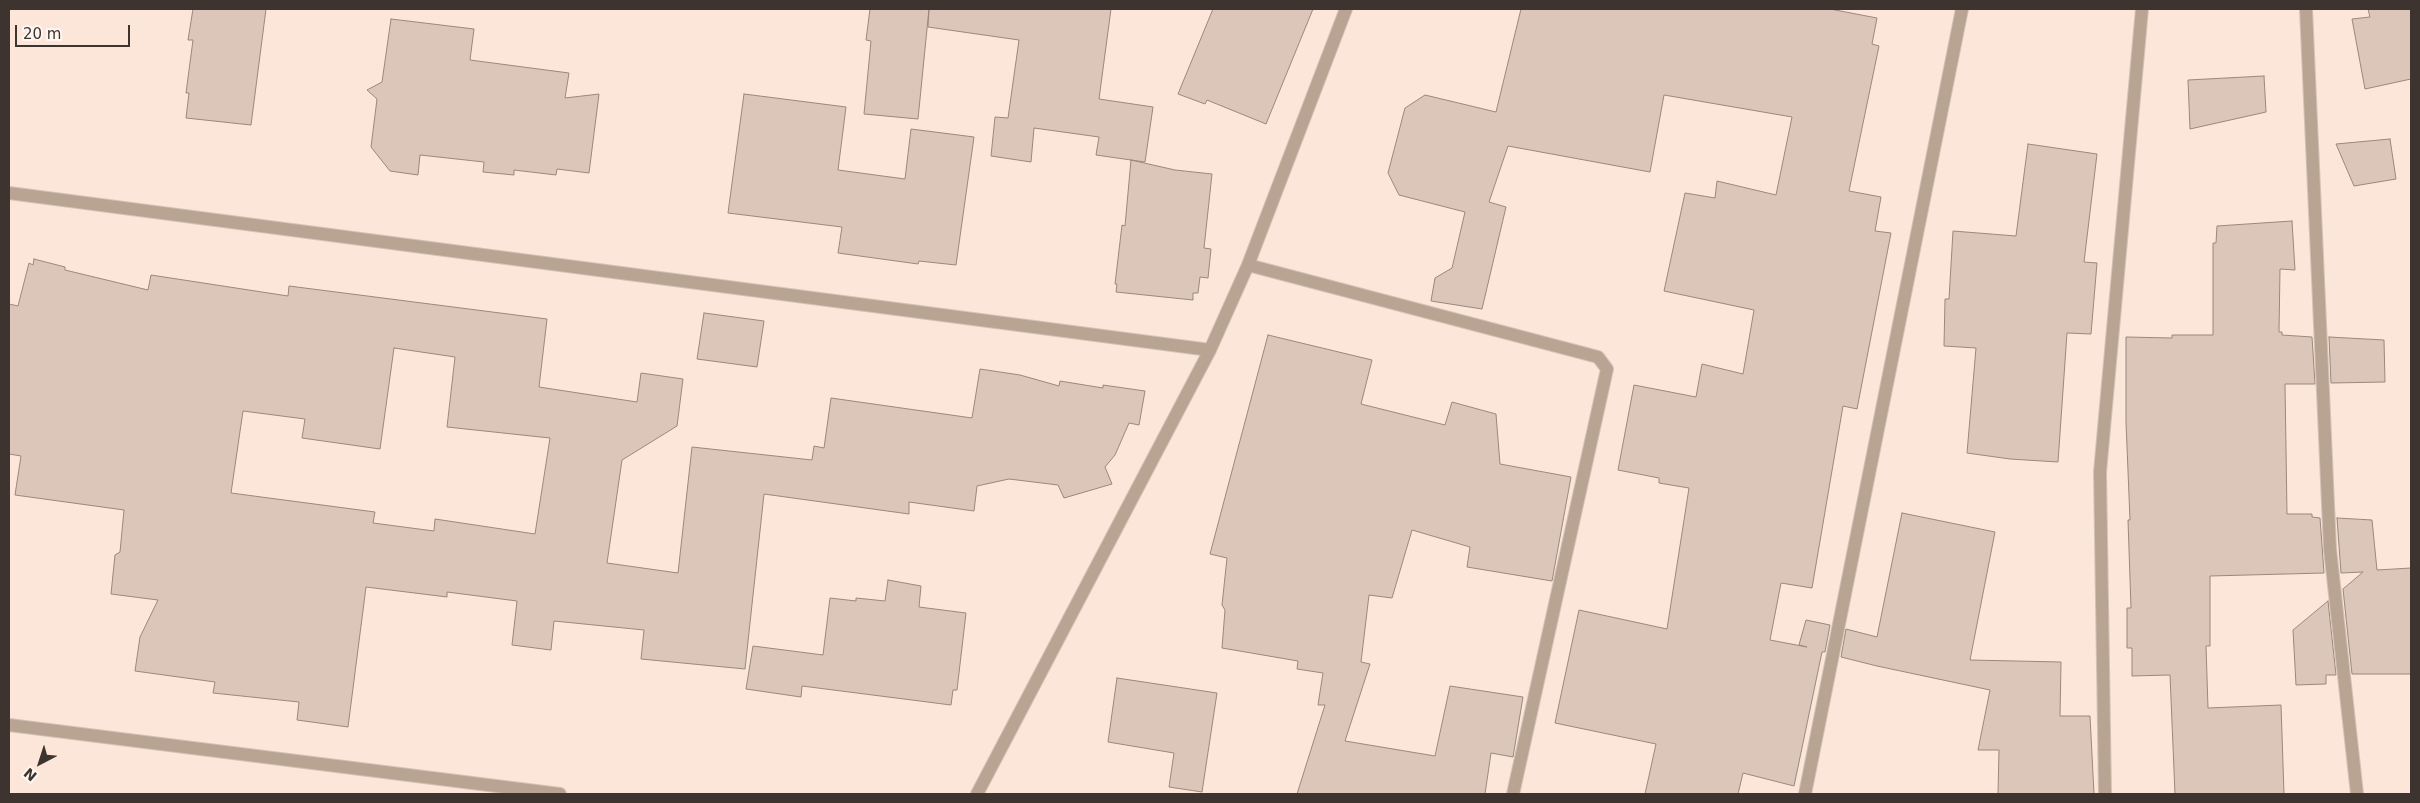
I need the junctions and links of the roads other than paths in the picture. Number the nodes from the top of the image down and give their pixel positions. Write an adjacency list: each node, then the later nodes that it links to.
1 (1346, 9): 6 (street)
2 (1962, 9): 12 (street)
3 (2142, 9): 13 (street)
4 (2306, 9): 14 (street)
5 (9, 193): 7 (street)
6 (1248, 265): 7 (street); 11 (street)
7 (1210, 350): 10 (street)
8 (9, 725): 9 (street)
9 (560, 794)
10 (976, 794)
11 (1513, 794)
12 (1805, 794)
13 (2105, 794)
14 (2357, 794)

